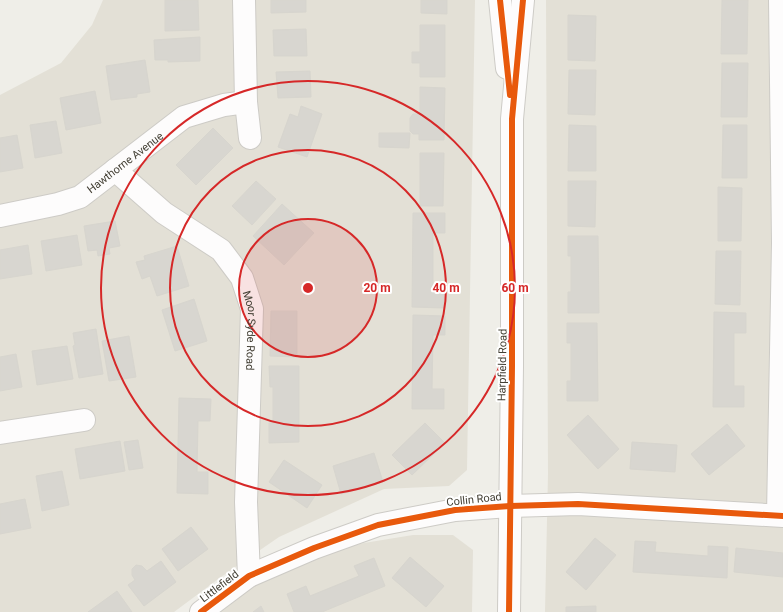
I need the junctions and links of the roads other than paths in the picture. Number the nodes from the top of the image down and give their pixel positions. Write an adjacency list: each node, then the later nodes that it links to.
1 (244, 0): 5 (street)
2 (500, 0): 6 (street, Harpfield Road)
3 (523, 0): 6 (street, Harpfield Road)
4 (780, 0): 10 (street)
5 (246, 102): 7 (street); 8 (street, Hawthorne Avenue)
6 (512, 118): 13 (street, Harpfield Road)
7 (250, 138)
8 (115, 170): 9 (street, Hawthorne Avenue); 15 (street, Moor Syde Road)
9 (0, 216)
10 (783, 243): 14 (street)
11 (84, 420): 12 (street)
12 (0, 433)
13 (510, 506): 14 (street, Collin Road); 15 (street, Collin Road); 17 (street, Harpfield Road)
14 (780, 515)
15 (249, 576): 16 (street, Littlefield)
16 (201, 612)
17 (509, 612)

